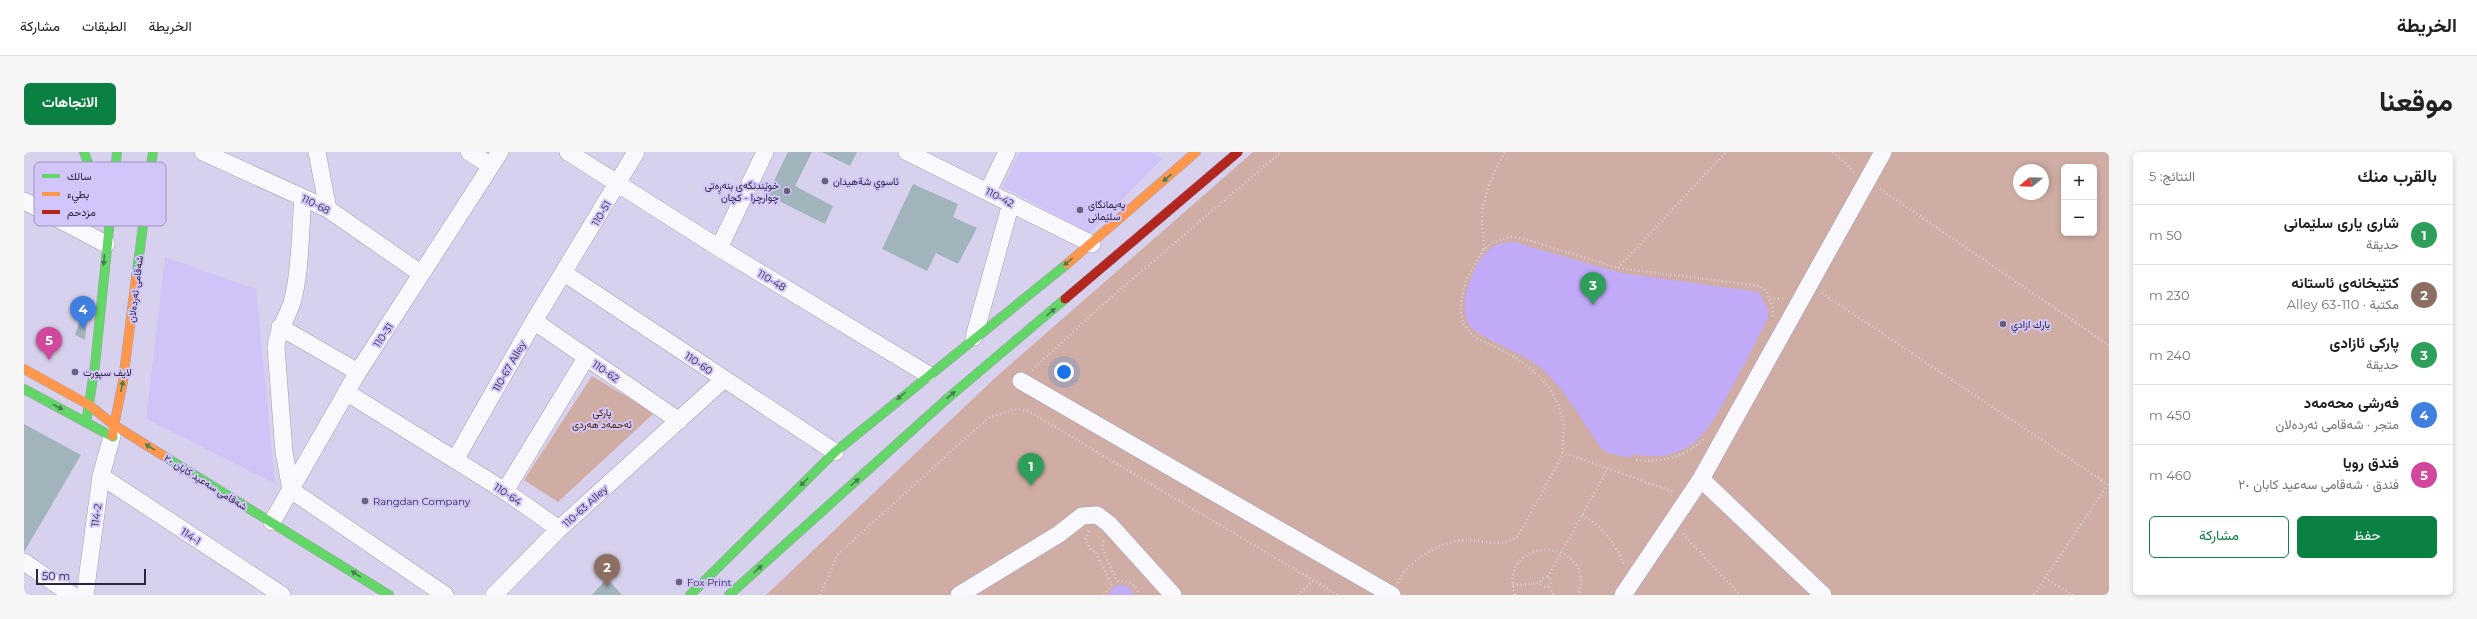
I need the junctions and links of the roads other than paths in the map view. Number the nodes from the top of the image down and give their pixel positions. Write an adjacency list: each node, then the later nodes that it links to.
1 (84, 152): 16 (main road)
2 (117, 152): 17 (main road)
3 (153, 152): 18 (main road, شەقامی ئەردەلان, one-way to 3)
4 (203, 152): 21 (street, 110-68)
5 (317, 152): 25 (street)
6 (469, 152): 15 (street)
7 (568, 152): 19 (street, 110-48)
8 (636, 152): 19 (street, 110-51)
9 (766, 152): 31 (street)
10 (907, 152): 20 (street, 110-42)
11 (1007, 152): 20 (street)
12 (1238, 152): 67 (main road, one-way to 12)
13 (1883, 152): 52 (street)
14 (1190, 153): 30 (main road, one-way to 30)
15 (496, 159): 32 (street, 110-31)
16 (88, 162)
17 (116, 162)
18 (152, 162)
19 (619, 183): 31 (street, 110-48); 33 (street, 110-51)
20 (988, 191): 23 (street, 110-42)
21 (303, 198): 25 (street, 110-68); 35 (street)
22 (24, 201): 24 (street)
23 (1012, 203): 30 (street, 110-42); 36 (street)
24 (34, 206)
25 (328, 209): 32 (street, 110-68)
26 (72, 226): 29 (street)
27 (108, 226): 29 (main road)
28 (144, 226): 48 (main road, شەقامی ئەردەلان, one-way to 28)
29 (106, 244): 45 (main road, one-way to 45)
30 (1092, 244): 36 (main road, one-way to 36)
31 (719, 248): 40 (street, 110-48)
32 (420, 273): 39 (street, 110-31)
33 (564, 273): 34 (street, 110-67 Alley); 41 (street, 110-60)
34 (534, 321): 37 (street, 110-62); 50 (street, 110-67 Alley)
35 (280, 327): 39 (street); 53 (street)
36 (974, 337): 40 (main road)
37 (586, 358): 46 (street, 110-62); 54 (street)
38 (24, 369): 45 (main road, شەقامی سەعید کابان ٢٠)
39 (358, 372): 44 (street, 110-31)
40 (927, 374): 49 (main road, one-way to 49)
41 (724, 380): 46 (street, 110-63 Alley); 49 (street, 110-60)
42 (1021, 380): 59 (street)
43 (24, 389): 47 (main road, شەقامی سەعید کابان ٢٠, one-way to 47)
44 (346, 392): 50 (street, 110-64); 53 (street, 110-31)
45 (89, 405): 47 (main road); 48 (main road, شەقامی سەعید کابان ٢٠)
46 (679, 421): 56 (street, 110-63 Alley)
47 (86, 422): 48 (main road, شەقامی سەعید کابان ٢٠)
48 (115, 434): 51 (street, 114-2); 55 (main road, شەقامی سەعید کابان ٢٠, one-way to 48)
49 (835, 452): 66 (main road, one-way to 66)
50 (455, 460): 54 (street, 110-64)
51 (101, 476): 61 (street, 114-2); 62 (street, 114-1)
52 (1701, 479): 58 (street); 70 (street)
53 (291, 490): 55 (street, 110-31); 64 (street)
54 (505, 492): 56 (street, 110-64)
55 (272, 522): 63 (main road, شەقامی سەعید کابان ٢٠, one-way to 55)
56 (559, 529): 65 (street, 110-63 Alley)
57 (24, 562): 60 (street)
58 (1626, 589)
59 (1394, 592)
60 (72, 595)
61 (85, 595)
62 (282, 595)
63 (389, 595)
64 (445, 595)
65 (494, 595)
66 (690, 595)
67 (729, 595)
68 (959, 595): 69 (street)
69 (1173, 595)
70 (1823, 595)

